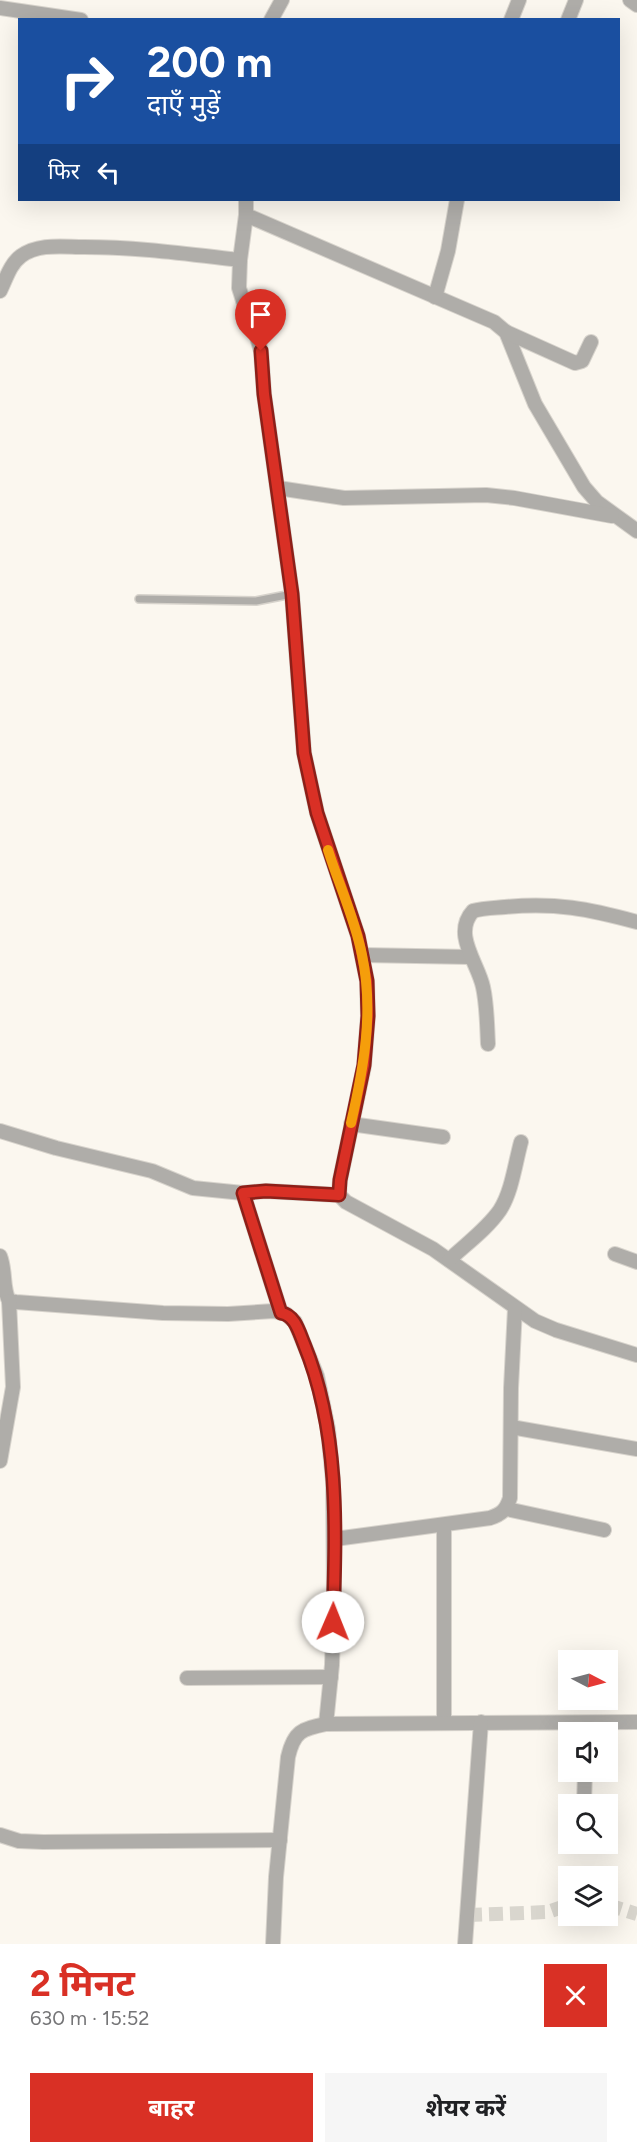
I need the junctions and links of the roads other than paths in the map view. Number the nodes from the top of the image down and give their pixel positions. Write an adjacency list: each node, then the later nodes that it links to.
1 (282, 0): 8 (street)
2 (519, 0): 9 (street)
3 (576, 0): 10 (street)
4 (630, 0): 5 (street)
5 (637, 5)
6 (0, 8): 7 (street)
7 (68, 18)
8 (272, 18)
9 (512, 18)
10 (569, 18)
11 (246, 201): 13 (street)
12 (457, 201): 16 (street)
13 (246, 215): 14 (street); 16 (street)
14 (240, 260): 15 (street); 19 (street)
15 (0, 291)
16 (435, 297): 17 (street)
17 (506, 332): 18 (street); 20 (street)
18 (591, 342)
19 (278, 488): 20 (street); 22 (street)
20 (615, 517): 21 (street)
21 (637, 531)
22 (292, 594): 23 (lane); 25 (street)
23 (139, 599)
24 (637, 922): 26 (street)
25 (362, 955): 26 (street); 28 (street)
26 (470, 957): 27 (street)
27 (488, 1044)
28 (351, 1124): 30 (street); 33 (street)
29 (0, 1131): 32 (street)
30 (443, 1137)
31 (521, 1142): 36 (street)
32 (243, 1193): 33 (street); 40 (street)
33 (339, 1195): 36 (street)
34 (615, 1254): 37 (street)
35 (0, 1256): 38 (street)
36 (449, 1260): 39 (street)
37 (637, 1262)
38 (9, 1300): 40 (street); 44 (street)
39 (515, 1308): 41 (street); 42 (street)
40 (281, 1313): 48 (street)
41 (637, 1355)
42 (511, 1427): 43 (street); 45 (street)
43 (637, 1449)
44 (0, 1461)
45 (507, 1509): 46 (street); 47 (street)
46 (444, 1525): 48 (street); 53 (street)
47 (604, 1530)
48 (335, 1539): 49 (street)
49 (331, 1677): 50 (street); 54 (street)
50 (187, 1678)
51 (481, 1722): 53 (street); 56 (street); 60 (street)
52 (637, 1722): 55 (street)
53 (444, 1723): 54 (street)
54 (327, 1724): 58 (street)
55 (618, 1724)
56 (558, 1726)
57 (0, 1834): 58 (street)
58 (280, 1840): 59 (street)
59 (273, 1944)
60 (465, 1944)

